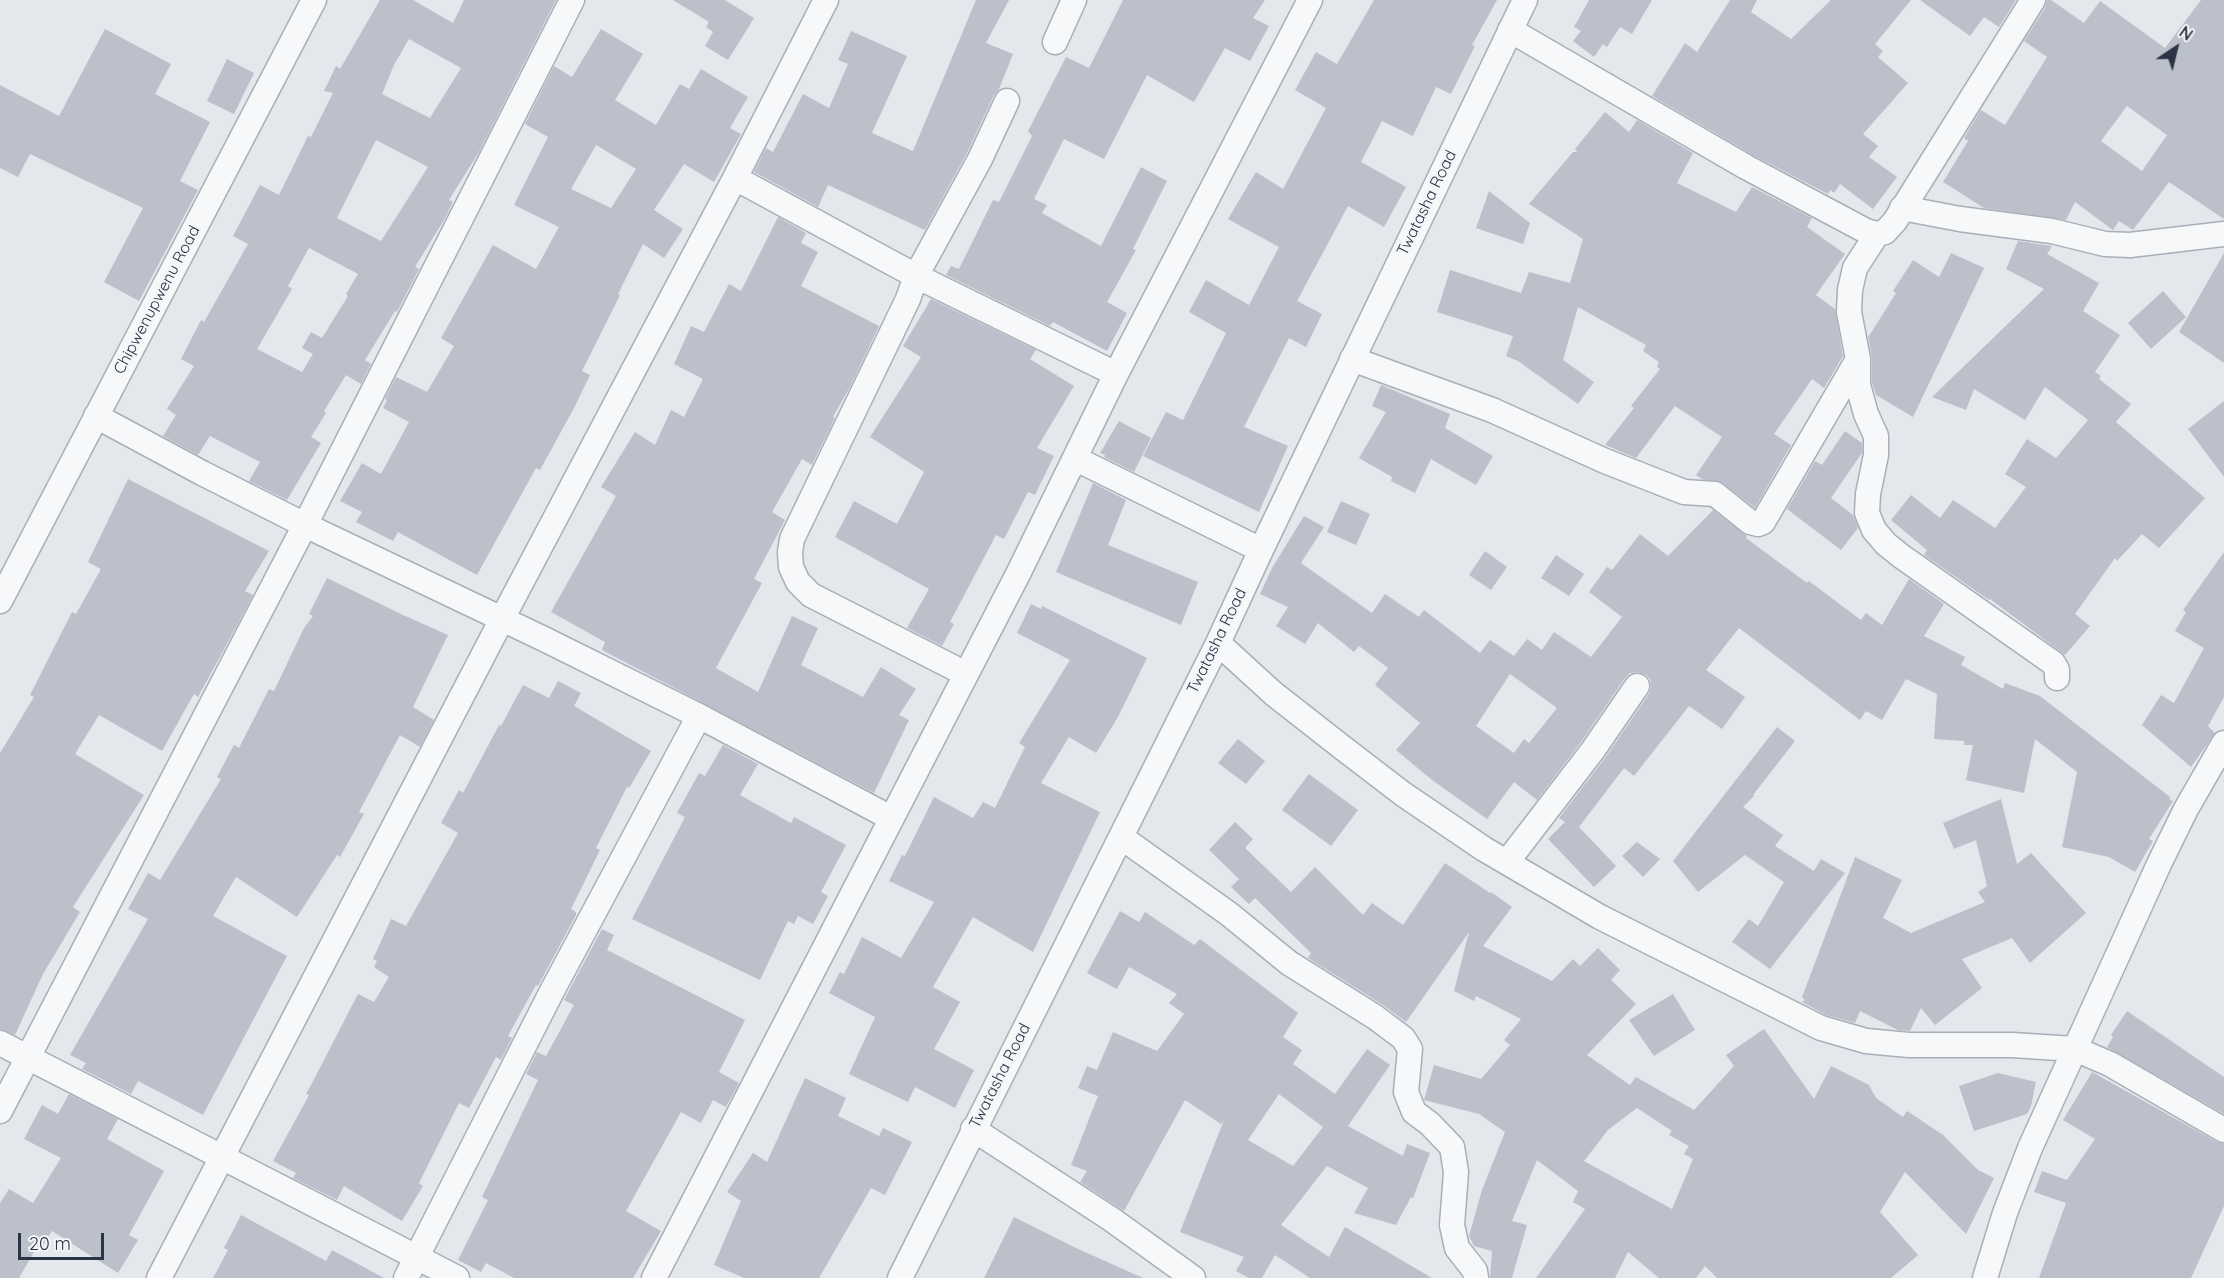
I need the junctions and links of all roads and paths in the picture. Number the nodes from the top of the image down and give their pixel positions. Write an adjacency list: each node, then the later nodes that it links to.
1 (314, 0): 19 (street, Chipwenupwenu Road)
2 (572, 0): 21 (street)
3 (826, 0): 11 (street)
4 (1074, 0): 9 (street)
5 (1310, 0): 18 (street)
6 (1525, 0): 8 (street, Twatasha Road)
7 (2033, 0): 12 (street)
8 (1510, 30): 13 (street); 16 (street, Twatasha Road)
9 (1055, 42)
10 (1007, 101): 15 (street)
11 (735, 177): 15 (street); 24 (street)
12 (1902, 208): 13 (street); 14 (street)
13 (1877, 234): 17 (street)
14 (2224, 234)
15 (916, 276): 18 (street); 26 (street)
16 (1352, 359): 17 (street); 22 (street, Twatasha Road)
17 (1858, 359): 27 (street)
18 (1116, 374): 20 (street)
19 (96, 416): 21 (street); 23 (street, Chipwenupwenu Road)
20 (1076, 459): 22 (street); 26 (street)
21 (305, 525): 24 (street); 36 (street)
22 (1261, 550): 25 (street, Twatasha Road)
23 (0, 601)
24 (502, 619): 29 (street); 40 (street)
25 (1218, 643): 32 (street, Twatasha Road); 33 (street)
26 (966, 674): 31 (street)
27 (2058, 678)
28 (1637, 686): 33 (street)
29 (699, 716): 31 (street); 41 (street)
30 (2224, 743): 35 (street)
31 (891, 818): 44 (street)
32 (1120, 837): 38 (street, Twatasha Road); 47 (street)
33 (1507, 862): 35 (street)
34 (0, 1043): 36 (street)
35 (2075, 1049): 39 (street); 48 (street)
36 (27, 1057): 37 (street); 40 (street)
37 (0, 1111)
38 (974, 1129): 45 (street, Twatasha Road); 46 (street)
39 (2224, 1130)
40 (223, 1157): 41 (street); 42 (street)
41 (411, 1268): 43 (street)
42 (159, 1278)
43 (457, 1278)
44 (654, 1278)
45 (900, 1278)
46 (1193, 1278)
47 (1476, 1278)
48 (1985, 1278)

